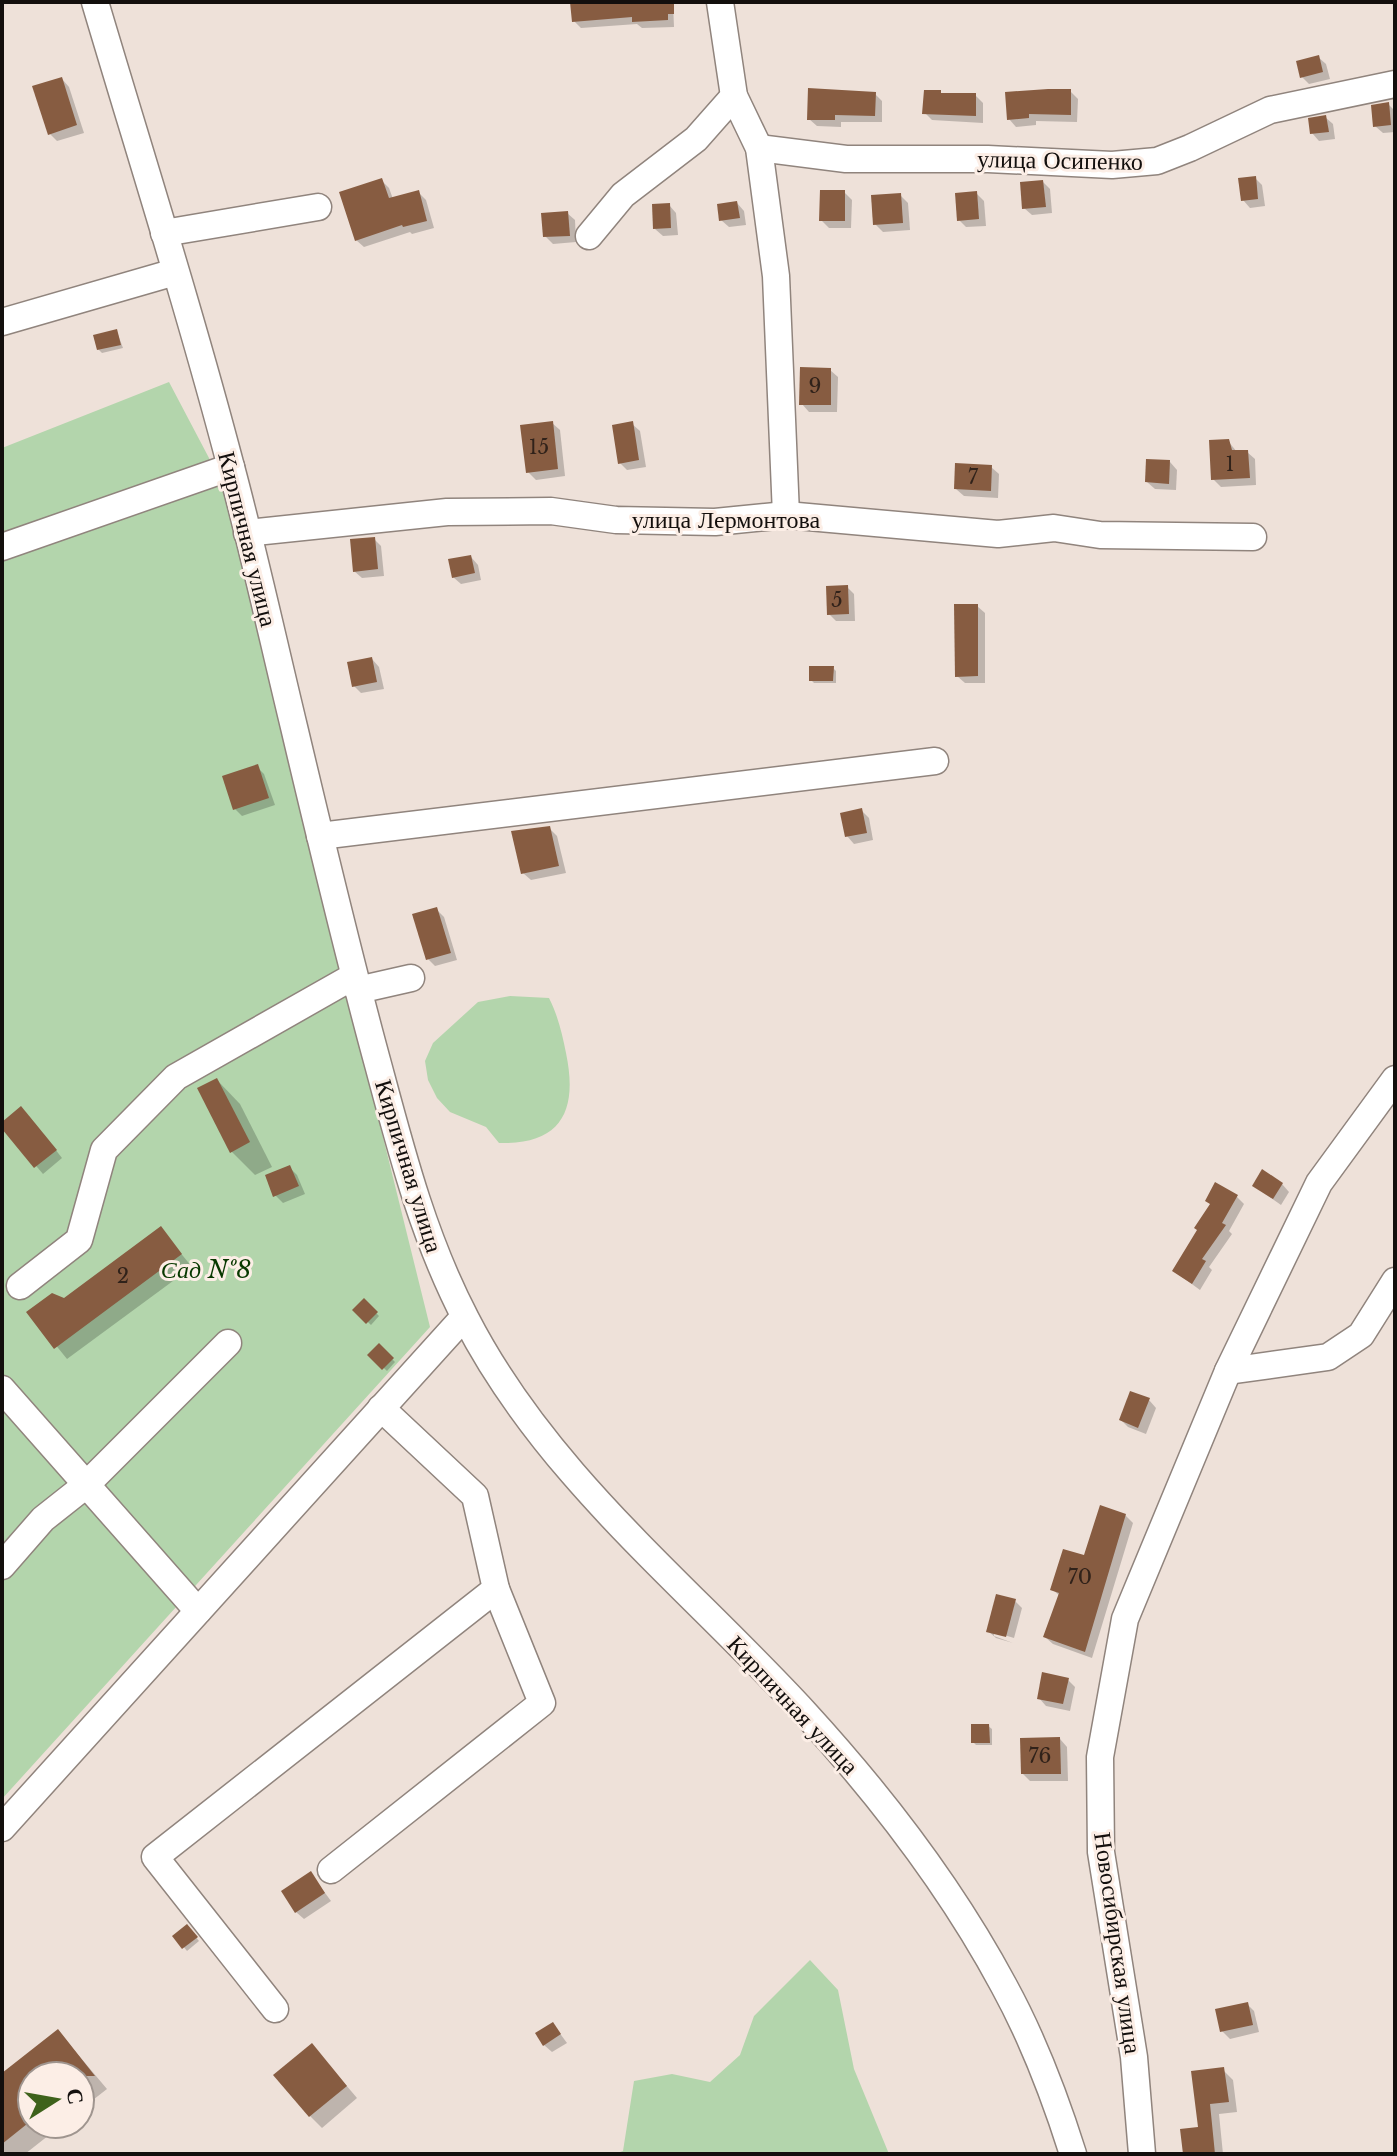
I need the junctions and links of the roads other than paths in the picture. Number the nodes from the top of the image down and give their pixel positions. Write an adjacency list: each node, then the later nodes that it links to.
1 (95, 2): 7 (street, Кирпичная улица)
2 (720, 2): 4 (street)
3 (1395, 84): 5 (street, улица Осипенко)
4 (734, 96): 5 (street); 8 (street)
5 (759, 148): 12 (street)
6 (318, 207): 7 (street)
7 (164, 233): 9 (street, Кирпичная улица)
8 (589, 236)
9 (175, 272): 10 (street); 11 (street, Кирпичная улица)
10 (2, 322)
11 (231, 467): 13 (street, Кирпичная улица); 15 (street)
12 (786, 515): 13 (street, улица Лермонтова); 14 (street, улица Лермонтова)
13 (247, 533): 17 (street, Кирпичная улица)
14 (1253, 537)
15 (2, 547)
16 (935, 761): 17 (street)
17 (320, 836): 19 (street, Кирпичная улица)
18 (411, 978): 19 (street)
19 (356, 983): 22 (street); 23 (street, Кирпичная улица)
20 (1395, 1079): 25 (street, Новосибирская улица)
21 (1395, 1281): 25 (street)
22 (20, 1286)
23 (464, 1317): 27 (street); 35 (street, Кирпичная улица)
24 (228, 1343): 28 (street)
25 (1228, 1371): 36 (street, Новосибирская улица)
26 (2, 1389): 28 (street)
27 (381, 1408): 30 (street); 31 (street)
28 (86, 1485): 29 (street); 31 (street)
29 (2, 1566)
30 (496, 1589): 33 (street); 34 (street)
31 (198, 1611): 32 (street)
32 (2, 1828)
33 (331, 1870)
34 (275, 2009)
35 (1073, 2154)
36 (1142, 2154)

